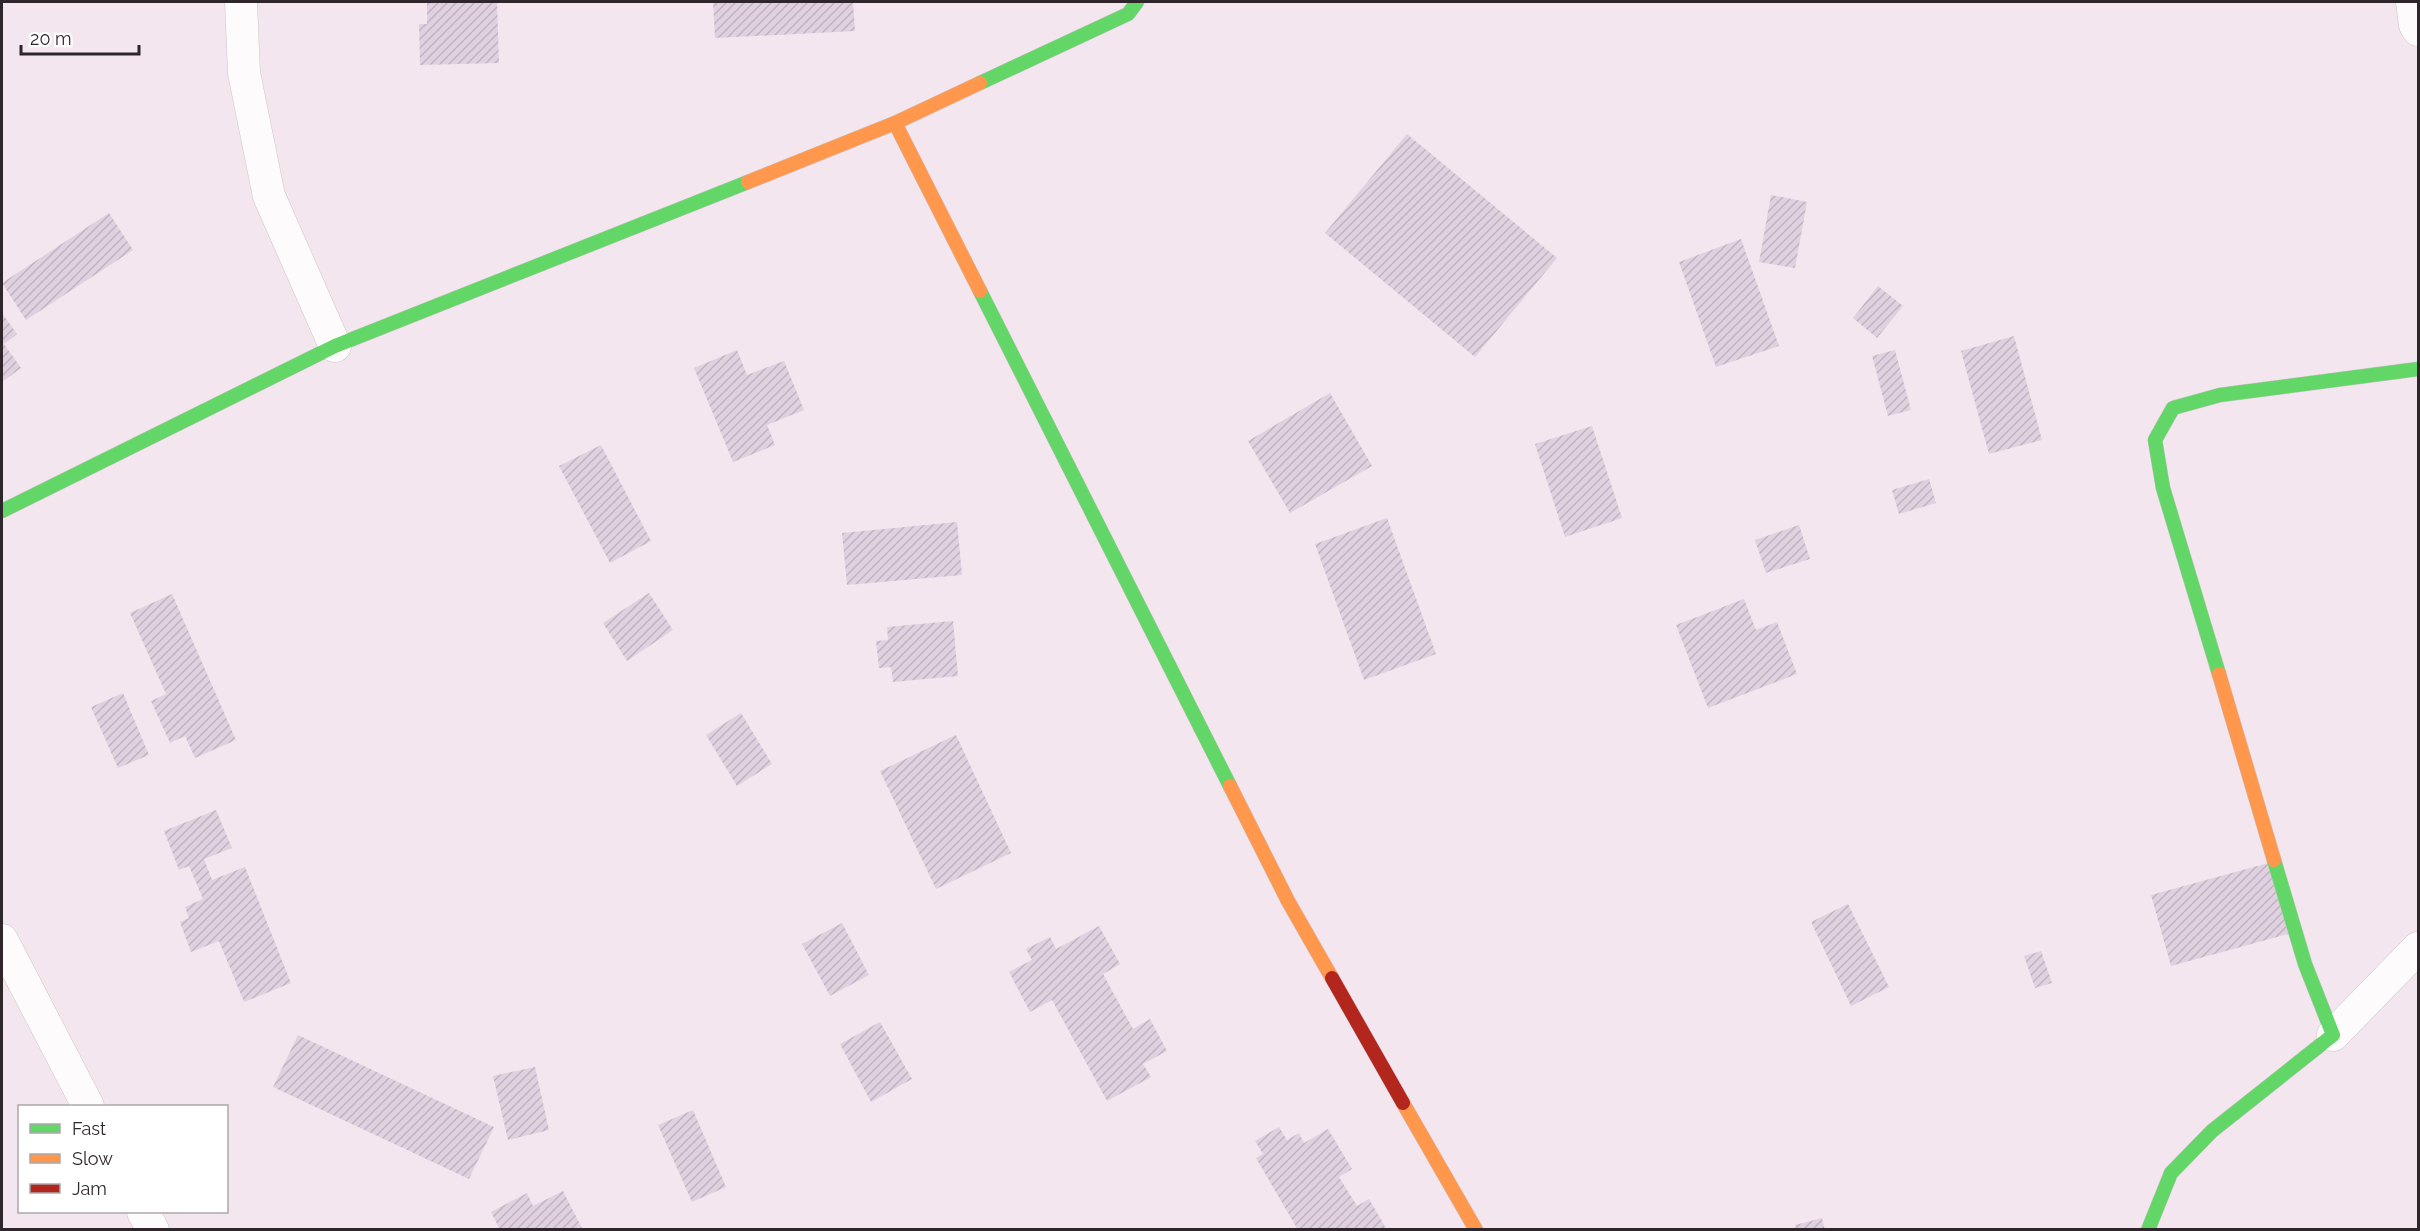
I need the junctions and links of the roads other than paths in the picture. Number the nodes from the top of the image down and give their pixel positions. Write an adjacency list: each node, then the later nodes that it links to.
1 (241, 2): 6 (street)
2 (1137, 2): 5 (street)
3 (2412, 2): 4 (street)
4 (2418, 30)
5 (895, 123): 6 (street); 15 (street)
6 (335, 346): 8 (street)
7 (2418, 369): 11 (street)
8 (2, 511)
9 (2, 940): 12 (street)
10 (2418, 948): 11 (street)
11 (2333, 1035): 16 (street)
12 (87, 1105)
13 (144, 1213): 14 (street)
14 (153, 1230)
15 (1476, 1230)
16 (2148, 1230)

